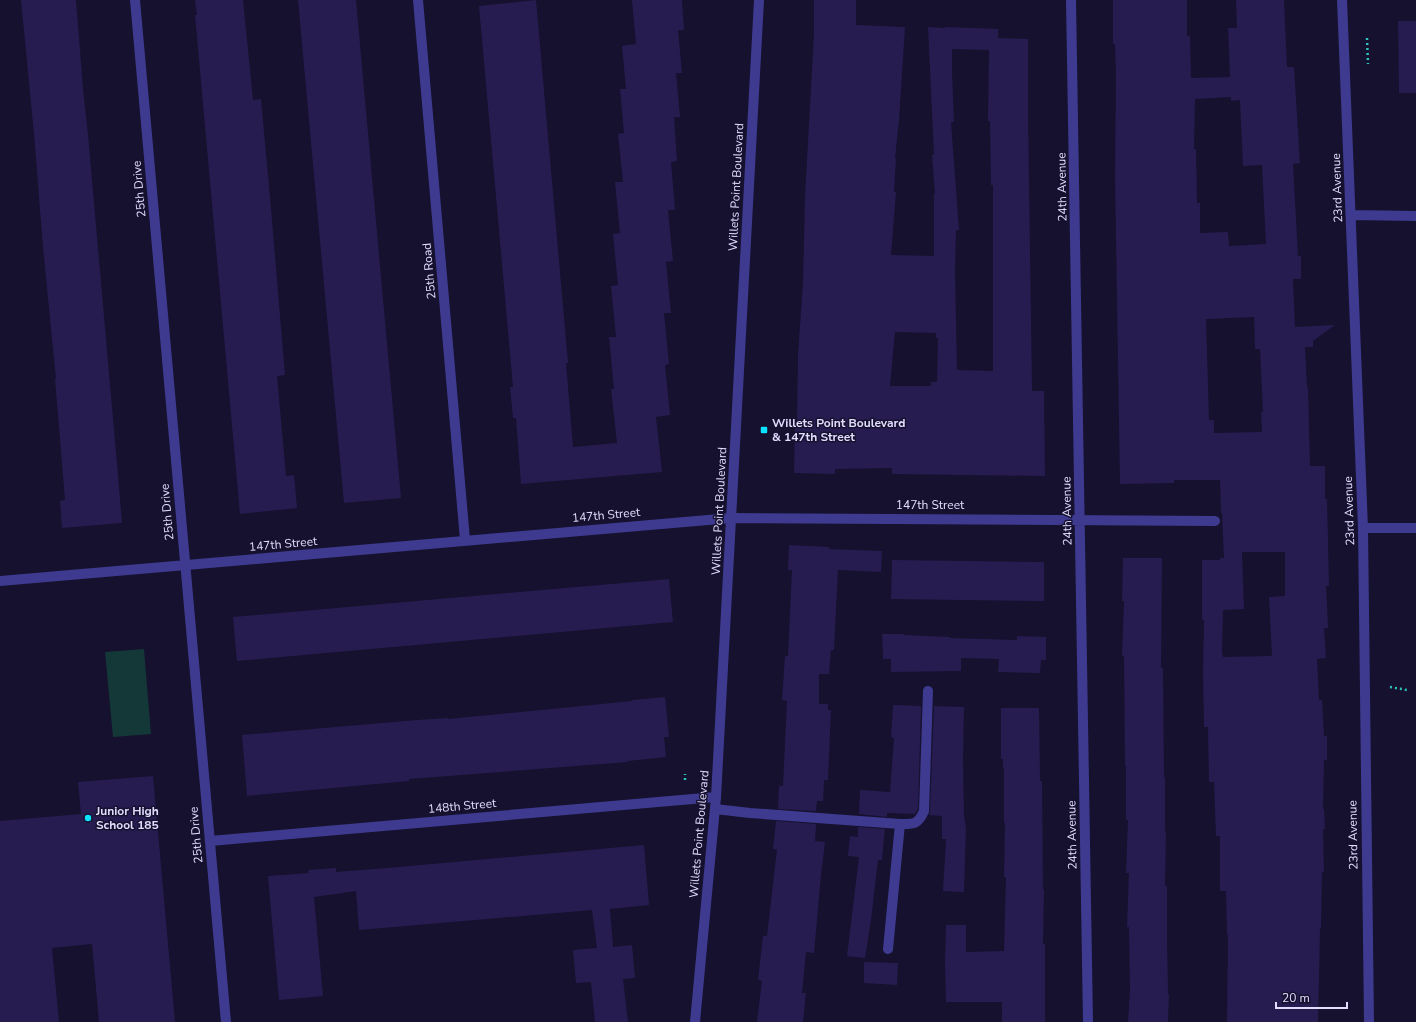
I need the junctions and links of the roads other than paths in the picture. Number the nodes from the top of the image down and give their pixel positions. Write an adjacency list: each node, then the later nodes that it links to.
1 (135, 0): 14 (street, 25th Drive)
2 (418, 0): 13 (street, 25th Road)
3 (759, 0): 8 (street, Willets Point Boulevard)
4 (1071, 0): 9 (street, 24th Avenue)
5 (1342, 0): 6 (street, 23rd Avenue)
6 (1351, 215): 7 (street); 11 (street, 23rd Avenue)
7 (1416, 216)
8 (731, 518): 9 (street, 147th Street); 13 (street, 147th Street); 17 (street, Willets Point Boulevard)
9 (1081, 519): 10 (street, 147th Street); 24 (street, 24th Avenue)
10 (1215, 521)
11 (1363, 528): 12 (street); 25 (street, 23rd Avenue)
12 (1416, 528)
13 (465, 540): 14 (street, 147th Street)
14 (185, 565): 15 (street, 147th Street); 20 (street, 25th Drive)
15 (0, 581)
16 (928, 691): 19 (street)
17 (716, 797): 18 (street, Willets Point Boulevard); 20 (street, 148th Street)
18 (715, 809): 19 (street); 23 (street, Willets Point Boulevard)
19 (900, 824): 21 (street)
20 (210, 840): 22 (street, 25th Drive)
21 (888, 949)
22 (226, 1022)
23 (695, 1022)
24 (1088, 1022)
25 (1369, 1022)

